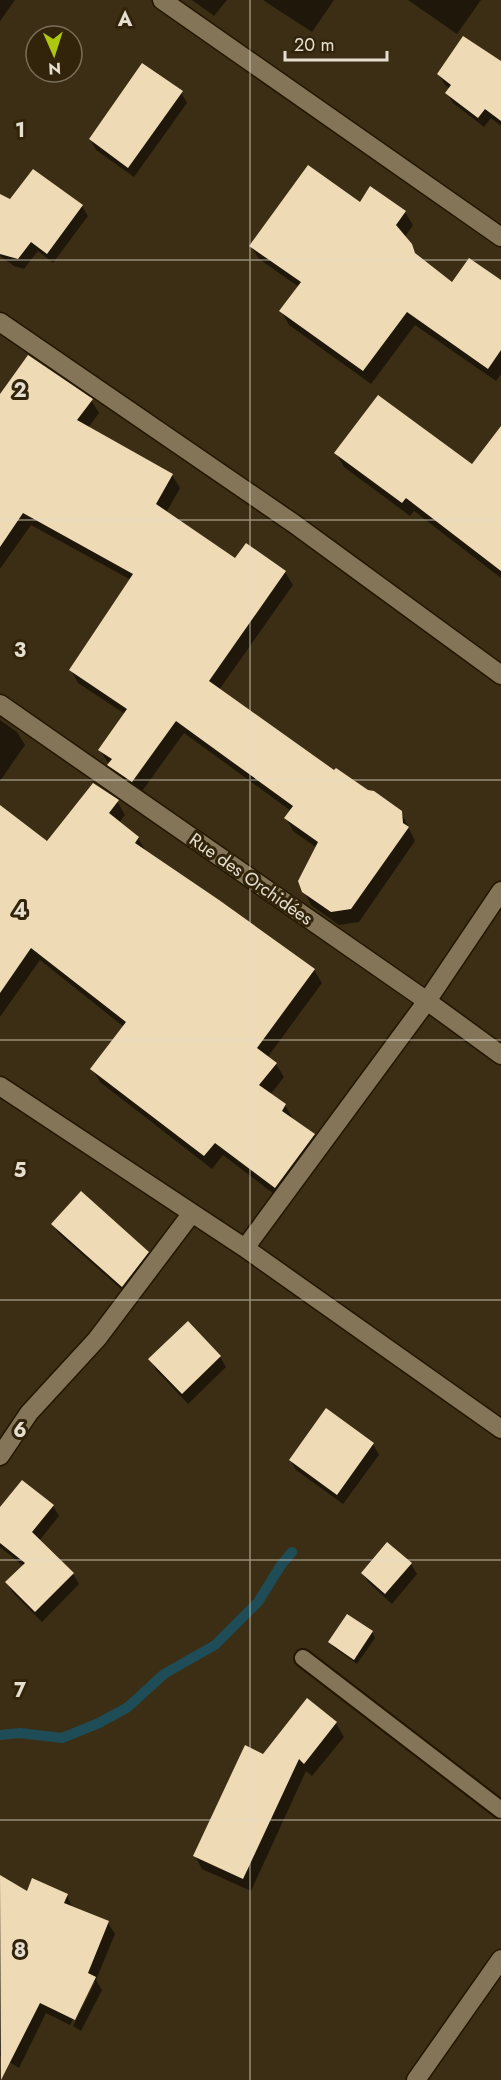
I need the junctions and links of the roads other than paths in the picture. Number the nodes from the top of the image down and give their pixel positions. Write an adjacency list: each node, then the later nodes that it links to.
1 (162, 0): 2 (street)
2 (501, 237)
3 (0, 322): 4 (street)
4 (501, 675)
5 (0, 704): 7 (street, Rue des Orchidées)
6 (501, 891): 7 (street)
7 (427, 1001): 8 (street, Rue des Orchidées); 11 (street)
8 (501, 1055)
9 (0, 1086): 10 (street)
10 (192, 1213): 11 (street); 13 (street)
11 (245, 1248): 12 (street)
12 (501, 1429)
13 (0, 1456)
14 (303, 1658): 15 (lane)
15 (501, 1810)
16 (501, 1959): 17 (street)
17 (416, 2080)

